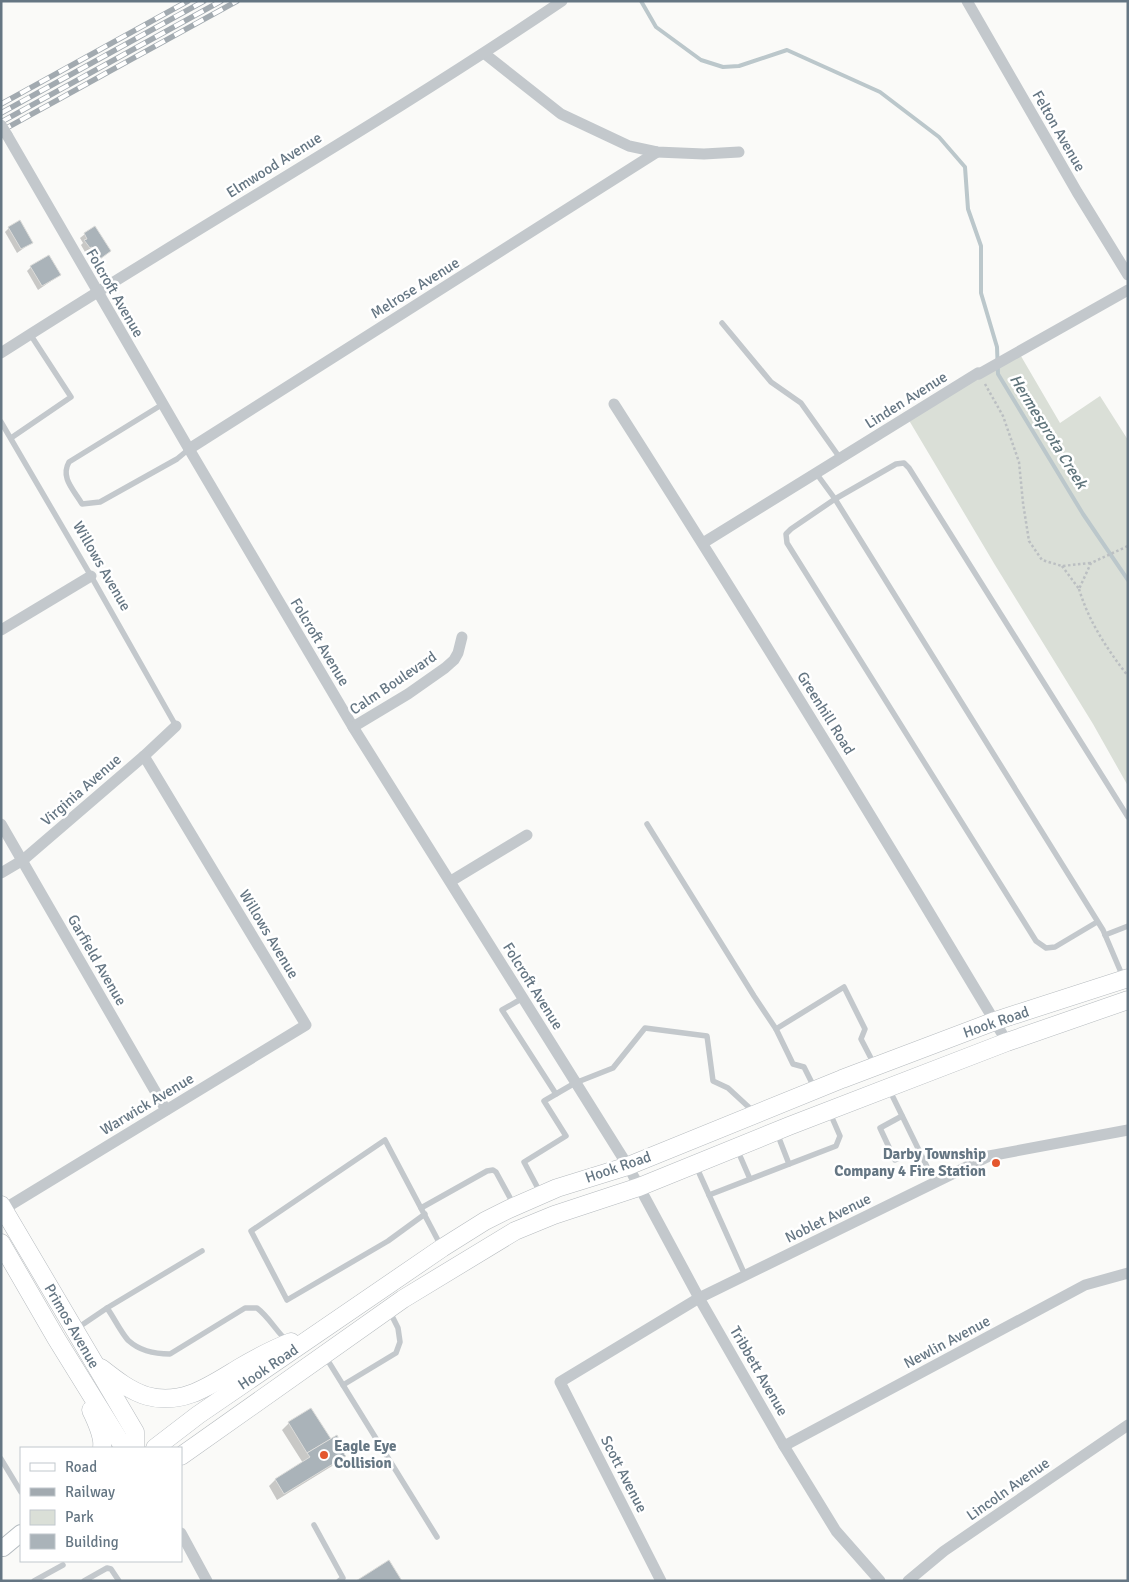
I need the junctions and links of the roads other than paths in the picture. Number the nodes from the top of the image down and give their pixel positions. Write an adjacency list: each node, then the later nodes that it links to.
1 (562, 1): 3 (street, Elmwood Avenue)
2 (967, 1): 7 (street, Felton Avenue)
3 (485, 54): 5 (street); 9 (street, Elmwood Avenue)
4 (1, 125): 9 (street, Folcroft Avenue, bridge)
5 (657, 152): 6 (street); 17 (street, Melrose Avenue)
6 (739, 152)
7 (1128, 275)
8 (1128, 290): 18 (street, Linden Avenue)
9 (97, 291): 11 (street, Elmwood Avenue); 13 (street, Folcroft Avenue)
10 (722, 323): 18 (lane)
11 (30, 334): 12 (street, Elmwood Avenue); 16 (lane)
12 (1, 353)
13 (163, 404): 17 (street, Folcroft Avenue); 17 (lane)
14 (614, 404): 21 (street, Greenhill Road)
15 (1, 422): 16 (lane, Willows Avenue)
16 (11, 438): 22 (lane, Willows Avenue)
17 (189, 449): 26 (street, Folcroft Avenue)
18 (840, 458): 19 (street, Linden Avenue)
19 (816, 473): 20 (lane); 21 (street, Linden Avenue)
20 (835, 499): 28 (lane); 35 (lane); 35 (lane)
21 (703, 543): 41 (street, Greenhill Road)
22 (91, 576): 23 (street); 25 (lane, Willows Avenue)
23 (1, 630)
24 (462, 637): 26 (street, Calm Boulevard)
25 (176, 726): 27 (street, Virginia Avenue)
26 (354, 727): 34 (street, Folcroft Avenue)
27 (144, 756): 32 (street, Virginia Avenue); 42 (street, Willows Avenue)
28 (1128, 817)
29 (1, 824): 32 (street, Garfield Avenue)
30 (647, 824): 43 (lane)
31 (527, 835): 34 (street)
32 (22, 860): 33 (street, Virginia Avenue); 50 (street, Garfield Avenue)
33 (1, 873)
34 (451, 882): 39 (street, Folcroft Avenue)
35 (1097, 922): 37 (lane)
36 (1128, 926): 37 (lane)
37 (1105, 935): 38 (lane)
38 (1126, 978): 41 (main road, Hook Road)
39 (523, 998): 46 (street, Folcroft Avenue); 49 (lane)
40 (1128, 1000): 44 (main road, Hook Road)
41 (995, 1021): 44 (street, Greenhill Road); 45 (main road, Hook Road)
42 (306, 1025): 50 (street, Warwick Avenue)
43 (776, 1028): 45 (lane); 48 (lane)
44 (1007, 1042): 47 (main road, Hook Road)
45 (875, 1066): 48 (main road, Hook Road)
46 (576, 1083): 49 (lane); 52 (lane); 60 (street, Folcroft Avenue)
47 (888, 1088): 51 (main road, Hook Road); 53 (lane)
48 (815, 1089): 52 (main road, Hook Road)
49 (556, 1094): 64 (lane)
50 (166, 1110): 67 (street, Warwick Avenue)
51 (829, 1110): 55 (main road, Hook Road); 59 (lane)
52 (756, 1114): 60 (main road, Hook Road)
53 (902, 1116): 57 (lane); 57 (lane)
54 (1128, 1130): 62 (street, Noblet Avenue)
55 (776, 1131): 56 (main road, Hook Road); 59 (lane)
56 (736, 1147): 58 (main road, Hook Road); 61 (lane)
57 (919, 1151): 62 (lane)
58 (695, 1164): 63 (main road, Hook Road); 65 (lane)
59 (789, 1164): 61 (lane)
60 (628, 1166): 63 (street, Tribbett Avenue); 64 (main road, Hook Road)
61 (750, 1179): 65 (lane)
62 (935, 1183): 74 (street, Noblet Avenue)
63 (639, 1187): 75 (street, Tribbett Avenue); 77 (main road, Hook Road)
64 (541, 1194): 66 (main road, Hook Road)
65 (709, 1195): 74 (lane)
66 (515, 1206): 68 (lane); 71 (main road, Hook Road)
67 (2, 1207): 78 (main road, Primos Avenue)
68 (421, 1208): 69 (lane); 69 (lane)
69 (424, 1214): 71 (lane)
70 (1, 1243): 83 (main road, Primos Avenue)
71 (442, 1248): 79 (main road, Hook Road)
72 (202, 1251): 76 (lane)
73 (1128, 1273): 87 (street, Newlin Avenue)
74 (745, 1275): 75 (street, Noblet Avenue)
75 (699, 1298): 84 (street, Noblet Avenue); 87 (street, Tribbett Avenue)
76 (107, 1308): 78 (lane); 80 (lane)
77 (388, 1309): 81 (main road, Hook Road); 85 (lane)
78 (74, 1330): 82 (main road, Primos Avenue)
79 (319, 1332): 80 (main road); 91 (main road, Hook Road)
80 (289, 1343): 82 (main road)
81 (324, 1354): 85 (lane); 92 (main road, Hook Road)
82 (93, 1362): 90 (main road, Primos Avenue)
83 (78, 1372): 88 (main road); 89 (main road, Primos Avenue)
84 (560, 1382): 107 (street, Scott Avenue)
85 (344, 1385): 98 (lane)
86 (1128, 1425): 109 (street, Lincoln Avenue)
87 (784, 1446): 108 (street, Tribbett Avenue)
88 (102, 1447)
89 (131, 1447)
90 (133, 1447)
91 (156, 1447)
92 (182, 1455)
93 (1, 1459): 94 (lane)
94 (20, 1490)
95 (314, 1525): 106 (lane)
96 (20, 1534): 100 (street)
97 (182, 1535): 105 (street)
98 (437, 1537)
99 (20, 1540): 100 (street)
100 (2, 1548)
101 (63, 1565): 102 (lane)
102 (36, 1580)
103 (84, 1581): 104 (lane)
104 (119, 1581)
105 (207, 1581)
106 (339, 1581)
107 (661, 1581)
108 (880, 1581)
109 (908, 1581)

